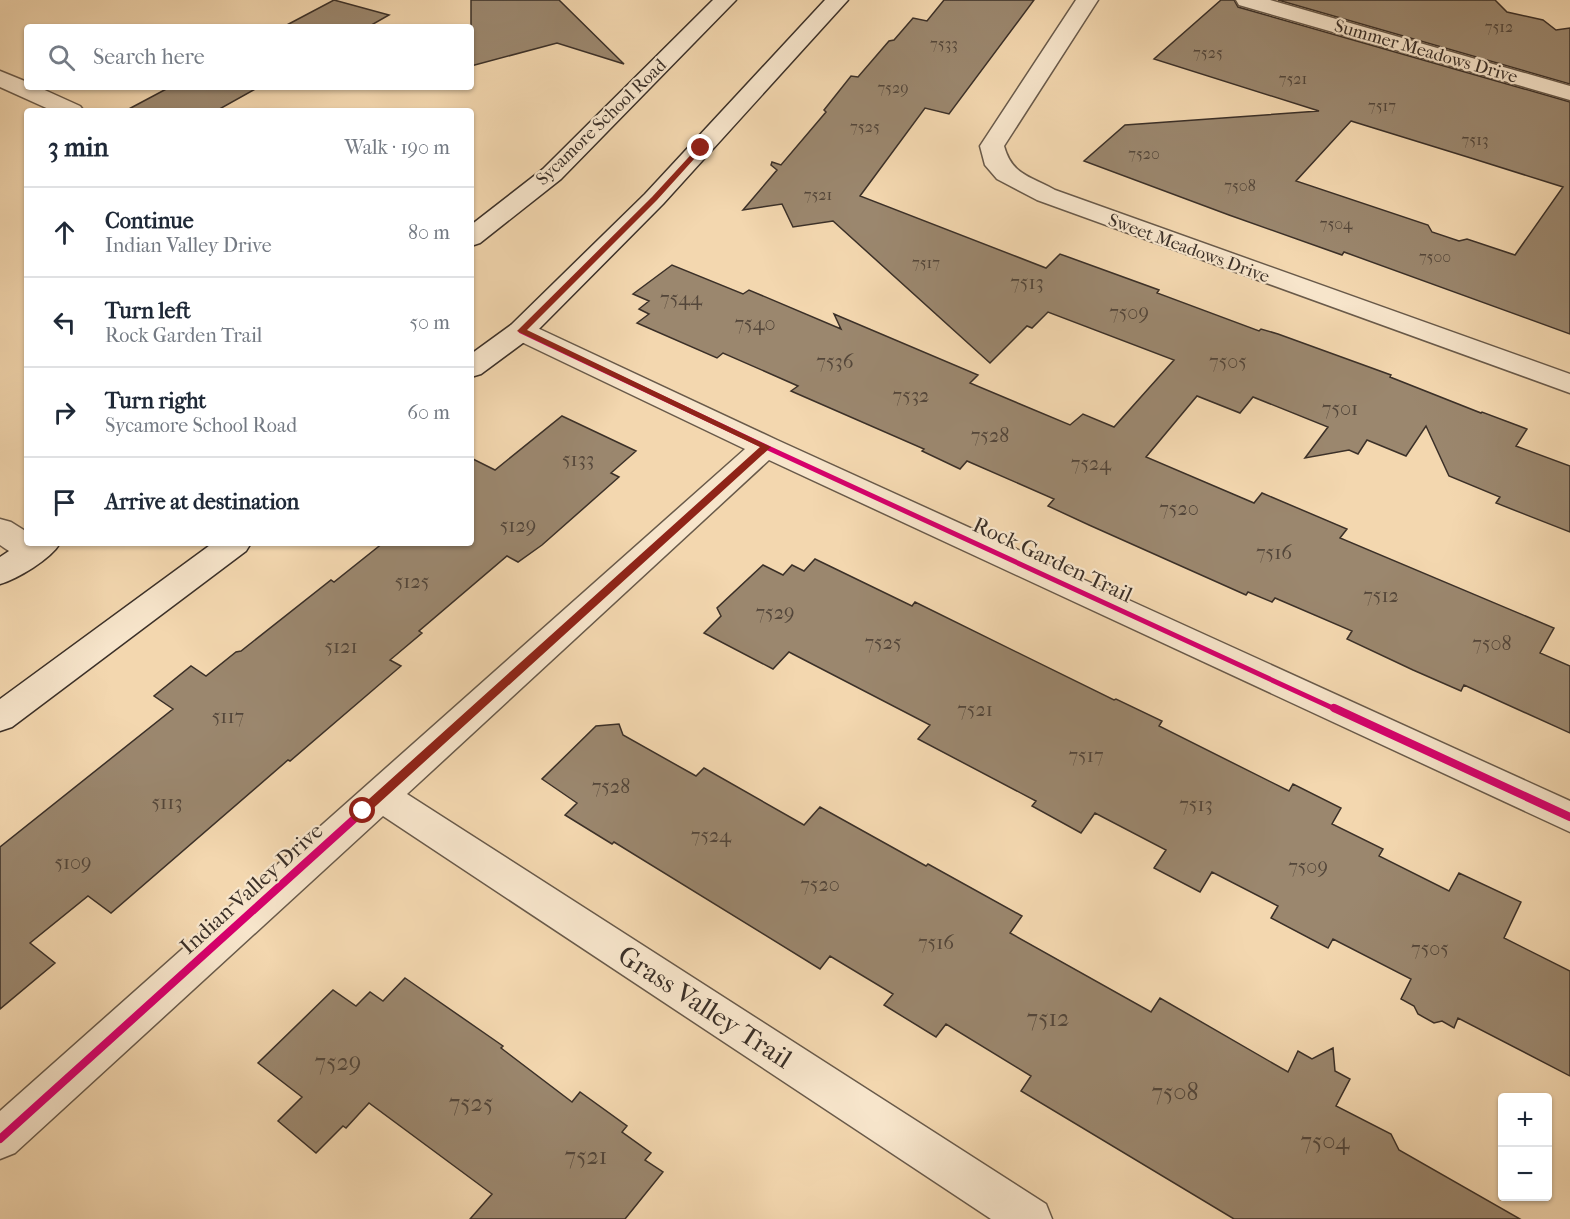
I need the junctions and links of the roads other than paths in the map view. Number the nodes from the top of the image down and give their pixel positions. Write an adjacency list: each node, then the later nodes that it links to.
1 (725, 0): 10 (street, Sycamore School Road)
2 (837, 0): 11 (street)
3 (1087, 0): 13 (street, Sweet Meadows Drive)
4 (1247, 0): 8 (street, Summer Meadows Drive)
5 (0, 78): 6 (street)
6 (24, 89)
7 (26, 90): 9 (street)
8 (1570, 93)
9 (65, 108)
10 (474, 236)
11 (521, 331): 12 (street); 14 (street, Rock Garden Trail)
12 (474, 366)
13 (1570, 384)
14 (766, 447): 21 (street, Indian Valley Drive); 22 (street, Rock Garden Trail)
15 (0, 530): 16 (street)
16 (24, 540)
17 (232, 546): 20 (street)
18 (39, 547): 19 (street)
19 (0, 573)
20 (0, 718)
21 (380, 795): 23 (street, Indian Valley Drive); 24 (street, Grass Valley Trail)
22 (1570, 817)
23 (0, 1139)
24 (1030, 1219)

